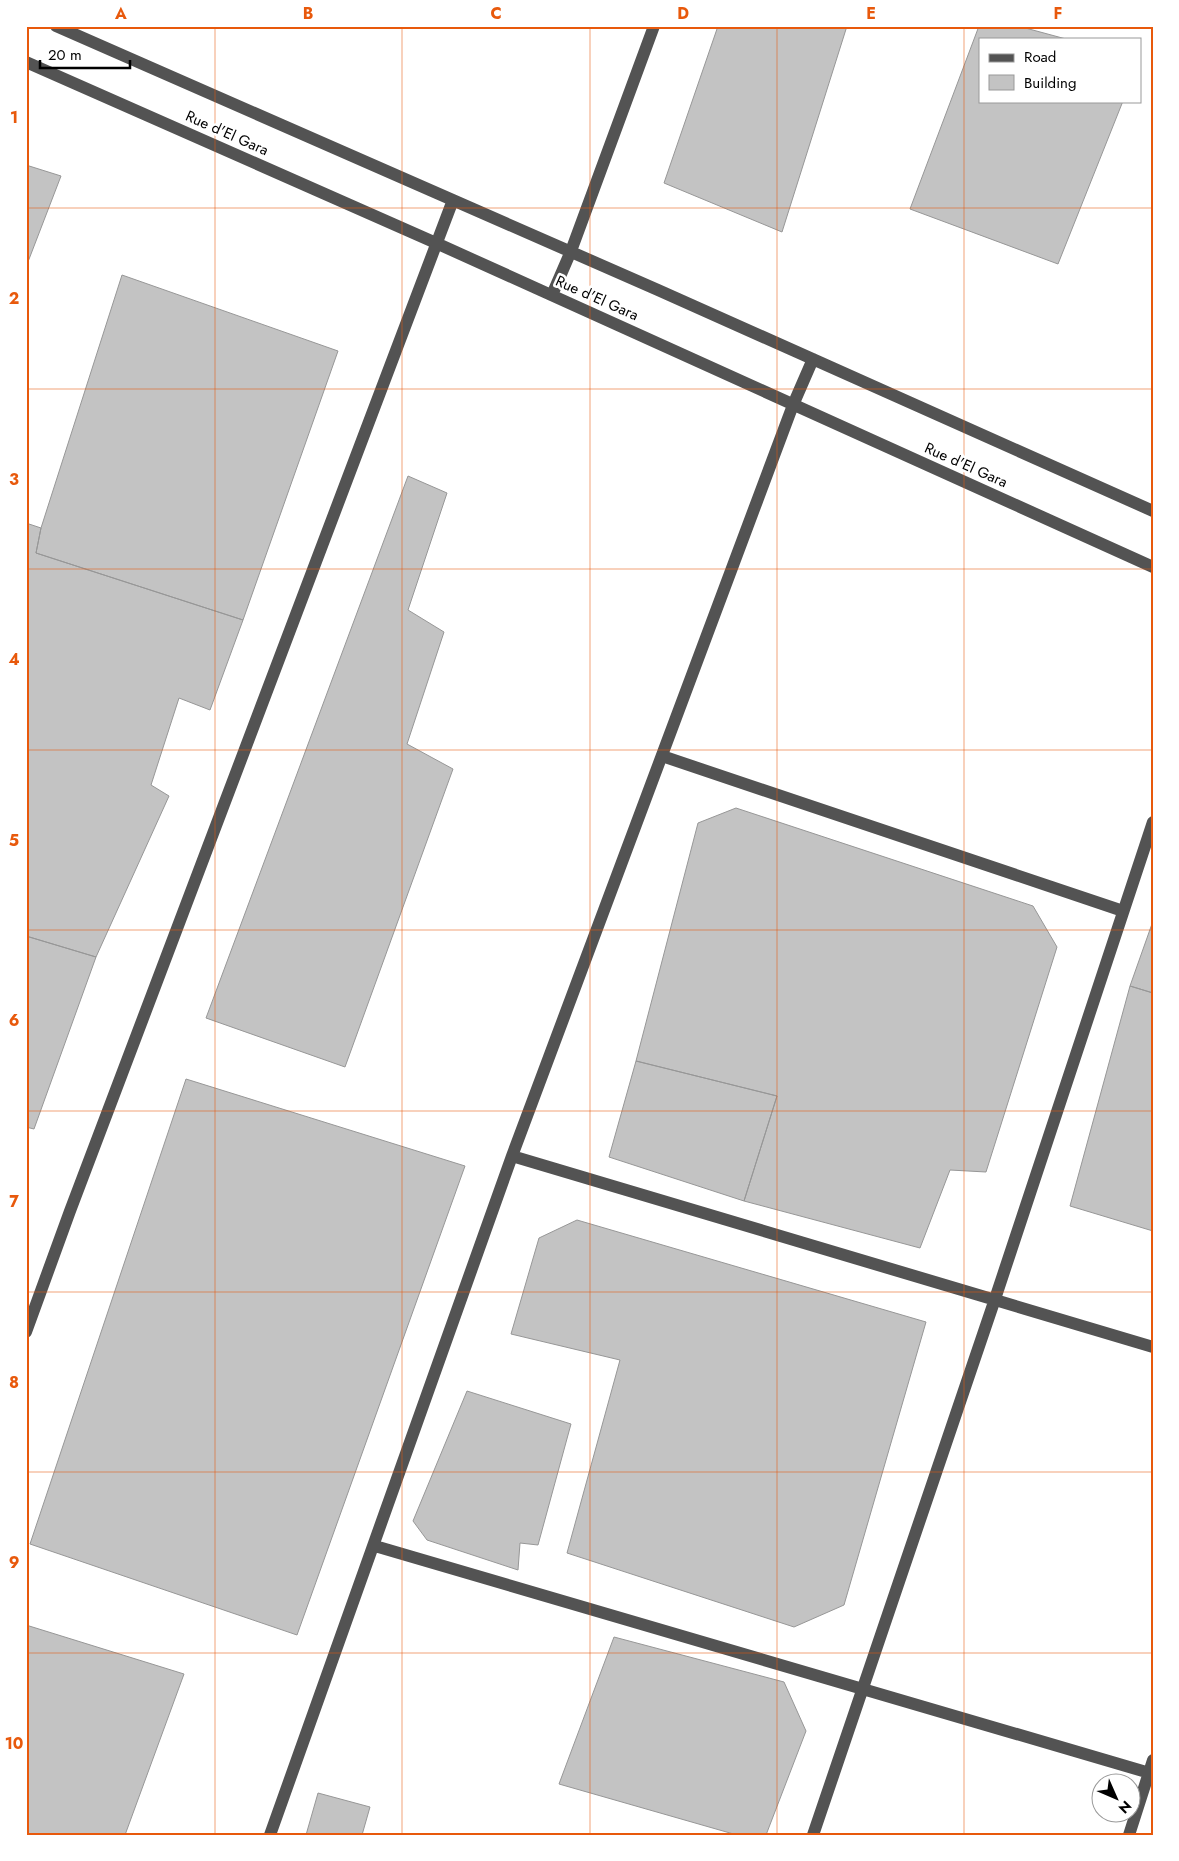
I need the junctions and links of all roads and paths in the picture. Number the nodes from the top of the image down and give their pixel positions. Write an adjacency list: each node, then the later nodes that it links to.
1 (56, 26): 4 (street, Rue d'El Gara)
2 (654, 26): 6 (street)
3 (26, 62): 5 (street, Rue d'El Gara)
4 (453, 200): 5 (street); 6 (street, Rue d'El Gara)
5 (436, 243): 7 (street, Rue d'El Gara); 17 (street)
6 (571, 252): 7 (street); 8 (street, Rue d'El Gara)
7 (552, 295): 9 (street, Rue d'El Gara)
8 (813, 359): 9 (street); 10 (street, Rue d'El Gara)
9 (793, 405): 11 (street, Rue d'El Gara); 12 (street)
10 (1153, 511)
11 (1153, 567)
12 (662, 756): 14 (street); 15 (street)
13 (1153, 822): 14 (street)
14 (1123, 911): 16 (street)
15 (512, 1156): 16 (street); 19 (street)
16 (995, 1299): 18 (street); 20 (street)
17 (26, 1332)
18 (1153, 1348)
19 (375, 1546): 20 (street); 22 (street)
20 (861, 1688): 21 (street); 23 (street)
21 (1151, 1769): 24 (street)
22 (270, 1835)
23 (813, 1835)
24 (1129, 1835)

